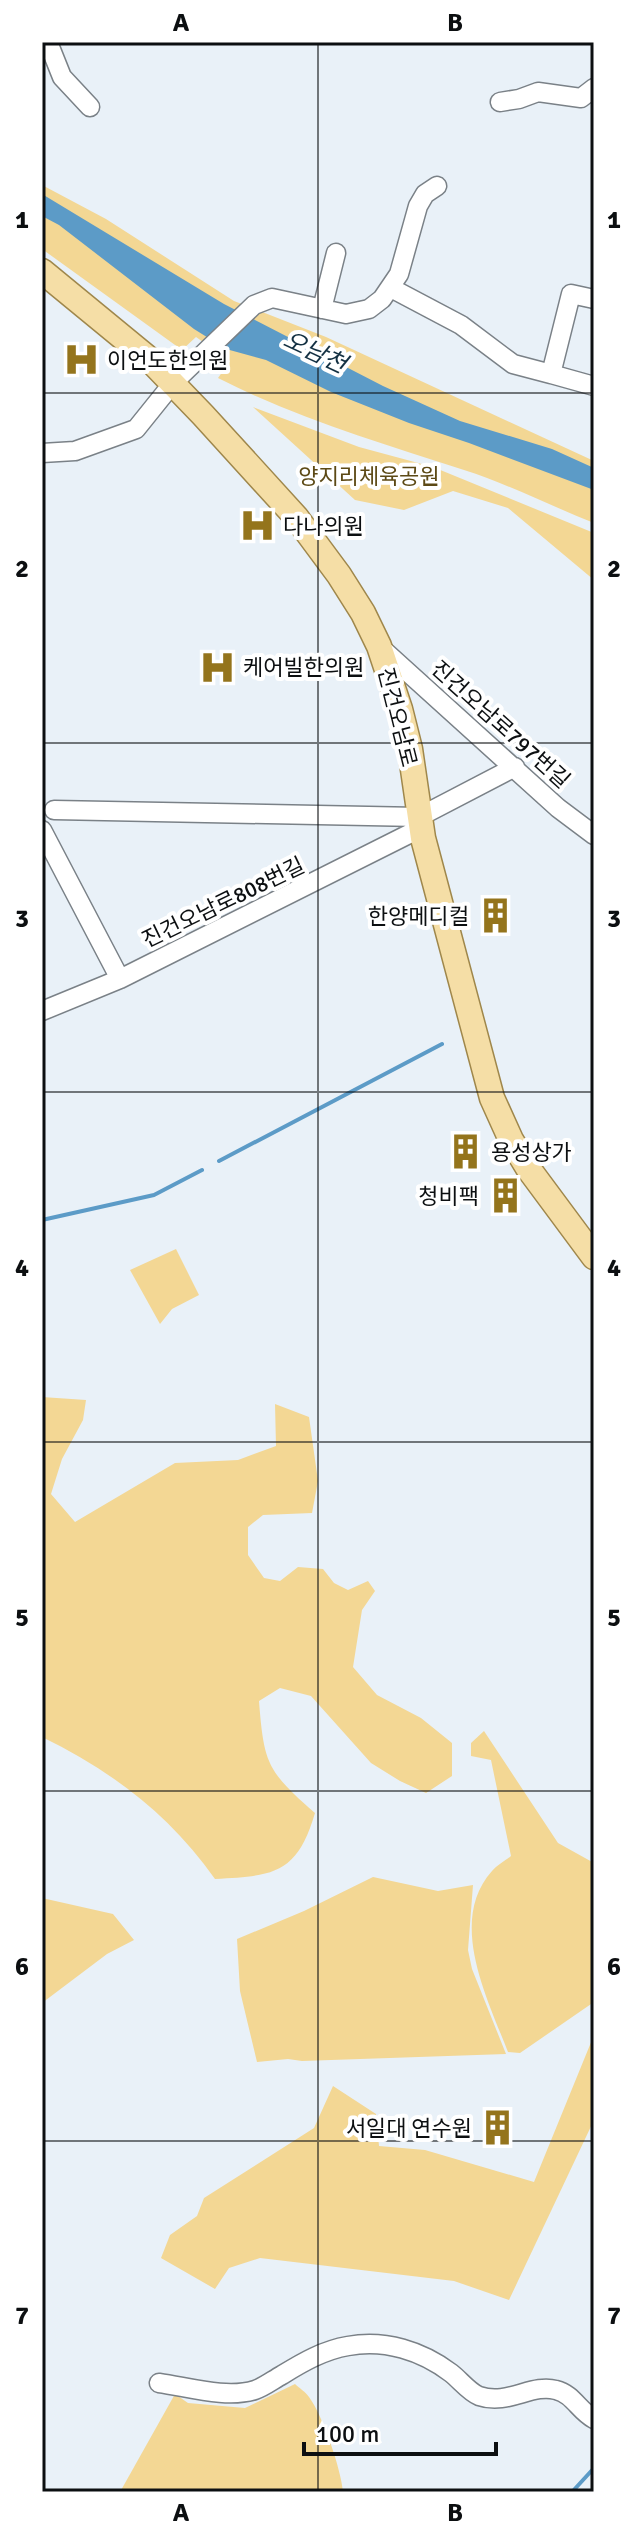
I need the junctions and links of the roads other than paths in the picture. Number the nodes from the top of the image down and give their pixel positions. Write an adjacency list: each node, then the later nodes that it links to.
1 (48, 42): 4 (street)
2 (594, 88): 3 (street)
3 (500, 102)
4 (90, 107)
5 (437, 186): 8 (street)
6 (336, 253): 10 (street)
7 (42, 271): 12 (main road, 진건오남로)
8 (391, 288): 10 (street); 11 (street)
9 (594, 299): 11 (street)
10 (322, 309): 12 (street)
11 (551, 374): 13 (street)
12 (173, 383): 14 (street); 15 (main road, 진건오남로)
13 (594, 386)
14 (42, 453)
15 (379, 646): 16 (street, 진건오남로797번길); 18 (main road, 진건오남로)
16 (515, 767): 18 (street, 진건오남로808번길); 20 (street, 진건오남로797번길)
17 (54, 810): 18 (street)
18 (420, 822): 21 (street, 진건오남로808번길); 23 (main road, 진건오남로)
19 (42, 830): 21 (street)
20 (594, 835)
21 (120, 979): 22 (street, 진건오남로808번길)
22 (42, 1011)
23 (594, 1257)
24 (159, 2383): 25 (street)
25 (594, 2419)

